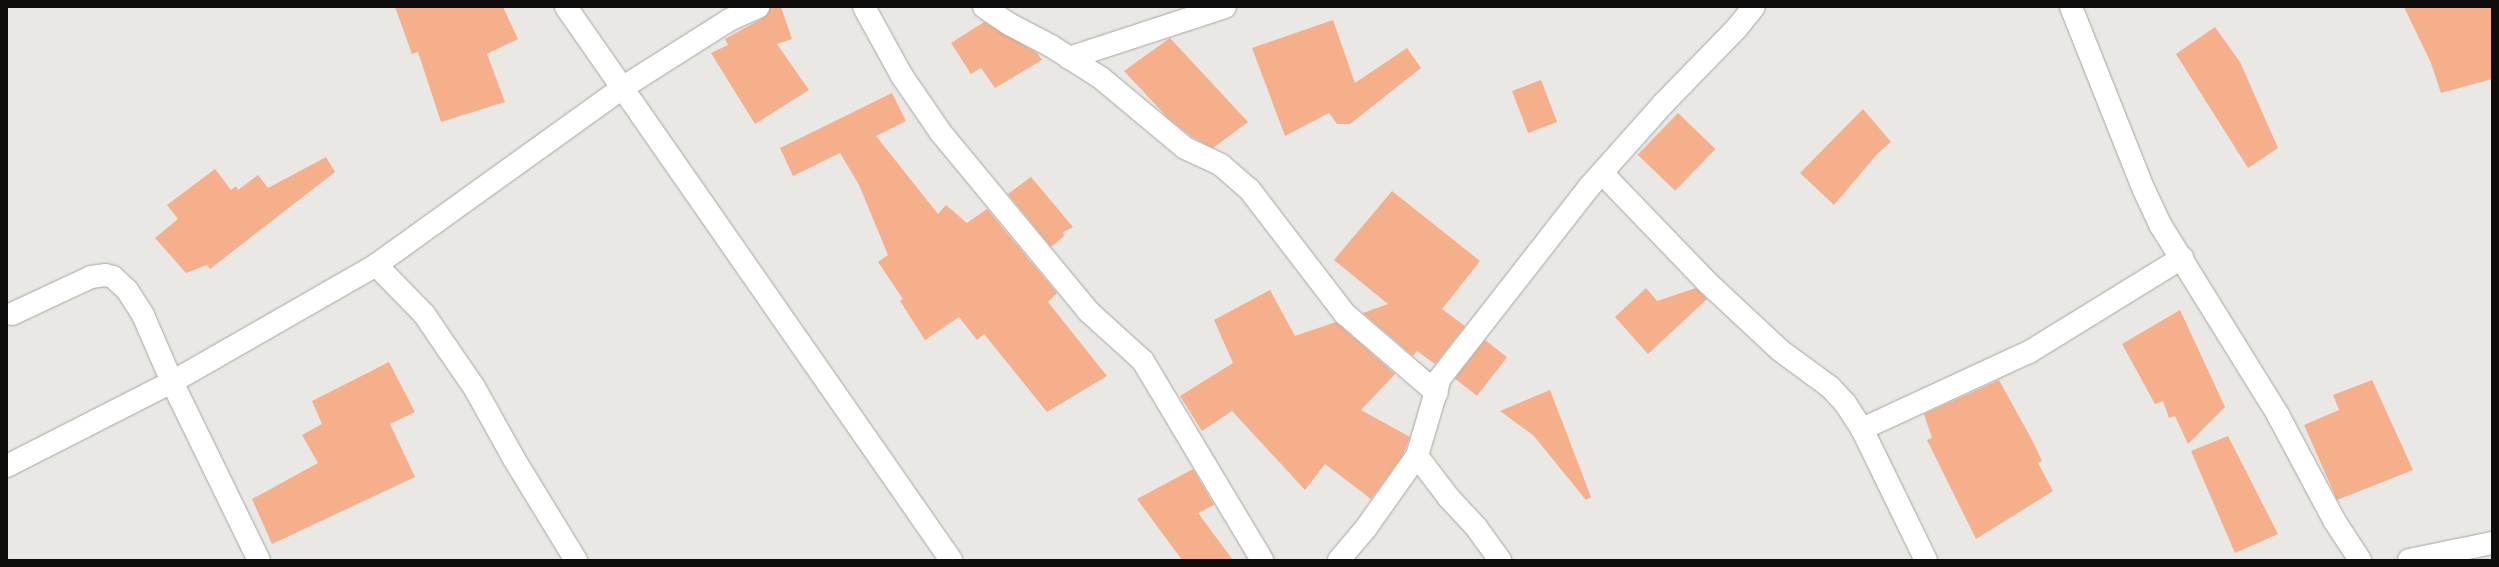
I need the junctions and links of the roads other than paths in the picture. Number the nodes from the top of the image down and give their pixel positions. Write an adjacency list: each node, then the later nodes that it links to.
1 (566, 7): 9 (street)
2 (758, 7): 9 (street)
3 (864, 7): 23 (street)
4 (984, 7): 8 (street)
5 (1224, 7): 8 (street)
6 (1754, 7): 10 (street)
7 (2071, 7): 11 (street)
8 (1069, 58): 15 (street)
9 (622, 88): 12 (street); 22 (street)
10 (1602, 172): 15 (street); 16 (street)
11 (2182, 258): 16 (street); 27 (street)
12 (376, 265): 14 (street); 21 (street)
13 (12, 314): 14 (street)
14 (172, 382): 18 (street); 20 (street)
15 (1437, 393): 17 (street)
16 (1862, 429): 26 (street)
17 (1417, 456): 24 (street); 25 (street)
18 (7, 466)
19 (2492, 543): 28 (street)
20 (259, 560)
21 (576, 560)
22 (951, 560)
23 (1262, 560)
24 (1339, 560)
25 (1500, 560)
26 (1926, 560)
27 (2360, 560)
28 (2409, 560)

